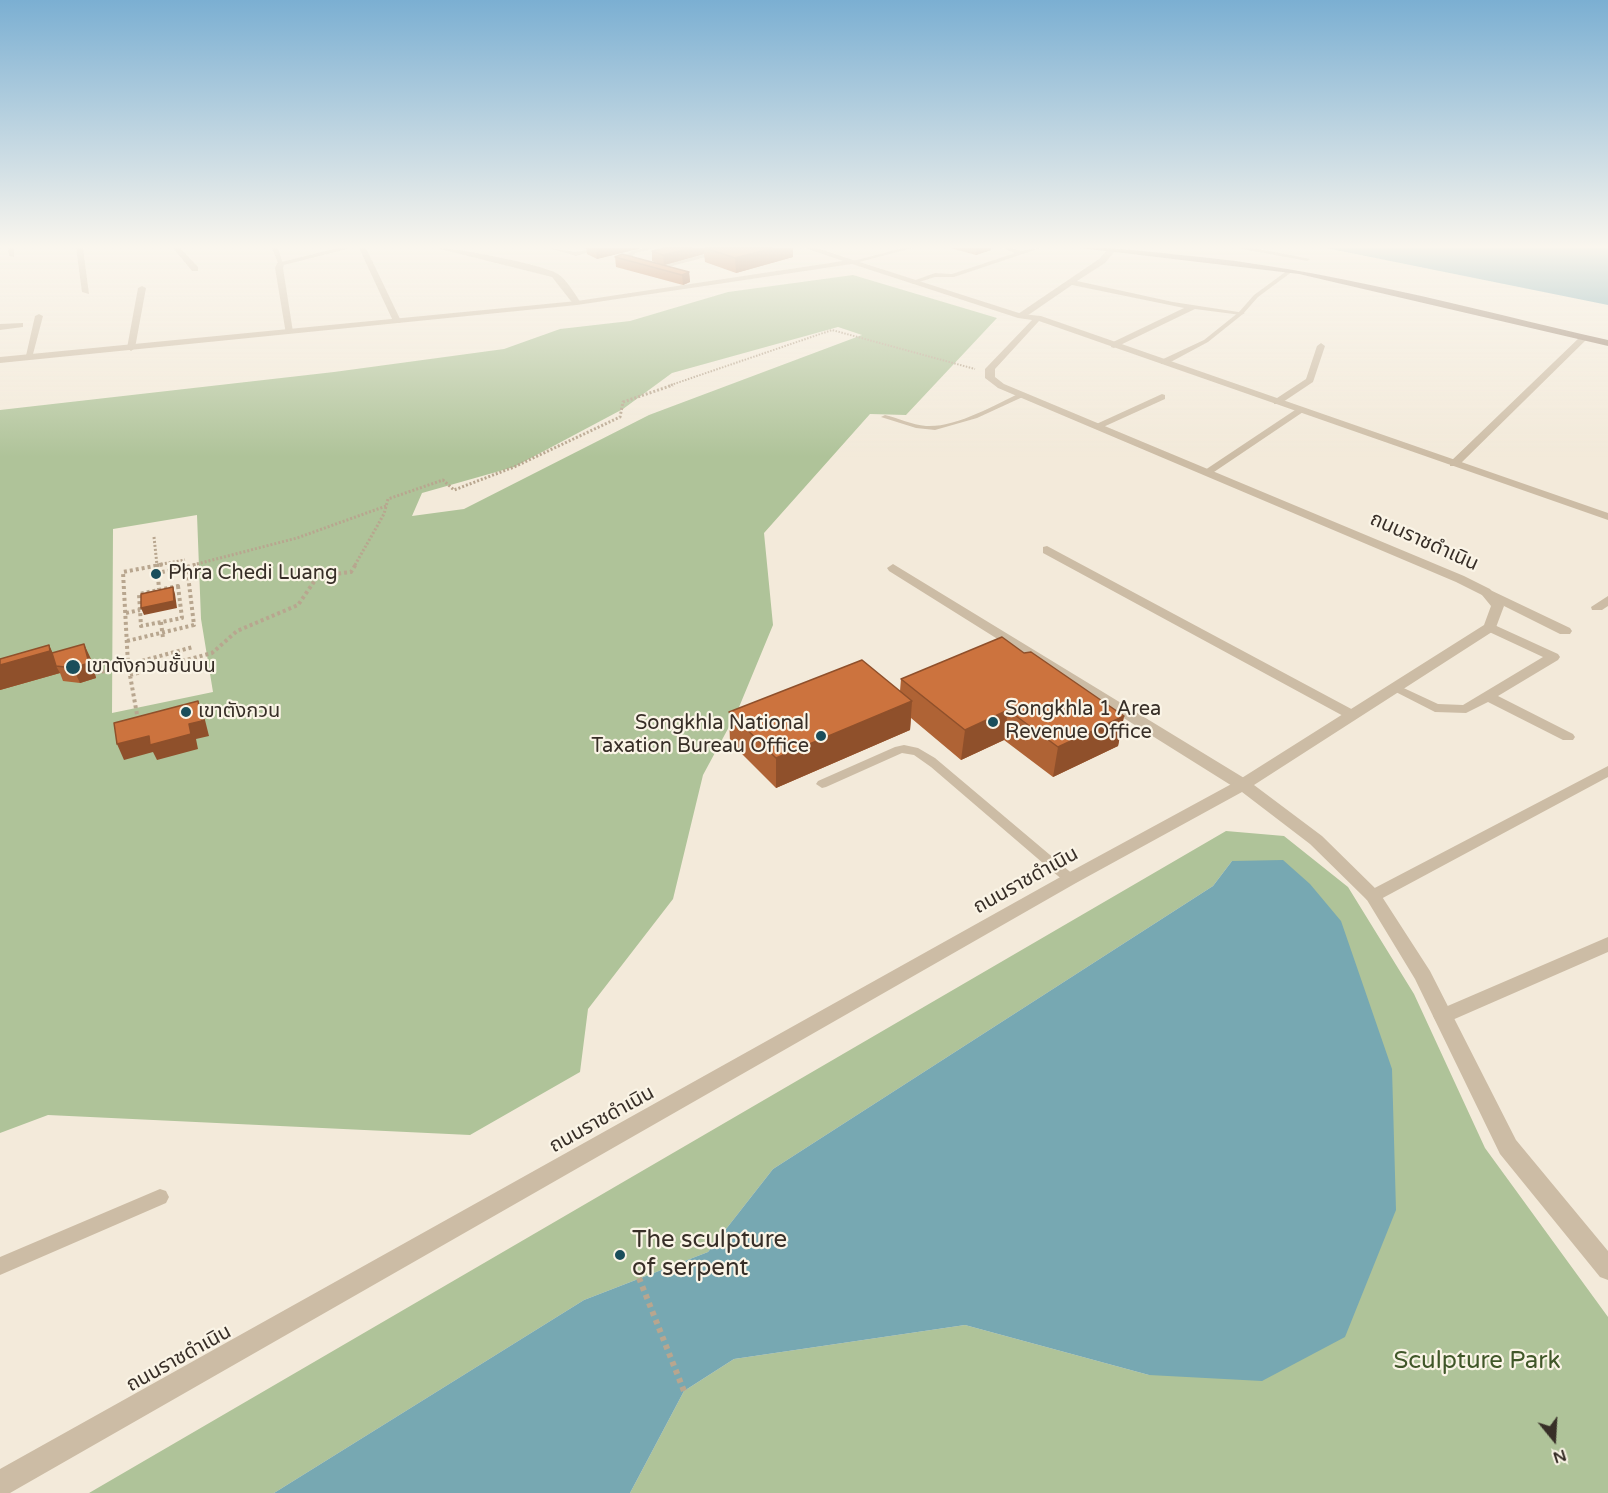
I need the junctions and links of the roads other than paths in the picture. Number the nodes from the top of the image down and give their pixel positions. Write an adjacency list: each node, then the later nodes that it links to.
1 (1029, 317): 23 (street, ถนนราชดำเนิน)
2 (39, 318): 20 (street)
3 (137, 318): 19 (street)
4 (287, 318): 14 (street)
5 (394, 318): 11 (street)
6 (429, 318): 11 (street)
7 (1031, 318): 17 (street)
8 (1171, 318): 17 (street)
9 (1235, 318): 22 (lane)
10 (1499, 318): 15 (main road)
11 (396, 321): 14 (street)
12 (20, 325): 13 (street)
13 (0, 327)
14 (289, 332): 19 (street)
15 (1584, 338): 16 (main road); 29 (street)
16 (1608, 343)
17 (1114, 345): 22 (street)
18 (1321, 346): 25 (street)
19 (131, 348): 20 (street)
20 (28, 358): 21 (street)
21 (0, 360)
22 (1164, 362): 25 (street)
23 (1023, 395): 27 (lane); 28 (street, ถนนราชดำเนิน)
24 (1162, 397): 28 (street)
25 (1277, 402): 26 (street)
26 (1301, 410): 29 (street); 30 (street)
27 (885, 417)
28 (1097, 426): 30 (street, ถนนราชดำเนิน)
29 (1454, 464): 31 (street)
30 (1207, 472): 34 (street, ถนนราชดำเนิน)
31 (1608, 517)
32 (1047, 550): 39 (street)
33 (893, 567): 43 (street)
34 (1486, 592): 35 (street, ถนนราชดำเนิน); 36 (street)
35 (1490, 627): 37 (street, ถนนราชดำเนิน); 38 (street)
36 (1565, 631)
37 (1395, 688): 38 (street); 39 (street, ถนนราชดำเนิน)
38 (1488, 696): 40 (street)
39 (1352, 715): 43 (street, ถนนราชดำเนิน)
40 (1568, 737)
41 (1608, 771): 45 (street)
42 (822, 784): 44 (lane)
43 (1243, 785): 44 (street, ถนนราชดำเนิน); 45 (street)
44 (1070, 879): 51 (street, ถนนราชดำเนิน)
45 (1373, 896): 47 (street)
46 (1608, 944): 47 (street)
47 (1443, 1016): 50 (street)
48 (160, 1197): 49 (lane)
49 (0, 1266)
50 (1608, 1269)
51 (0, 1484)

